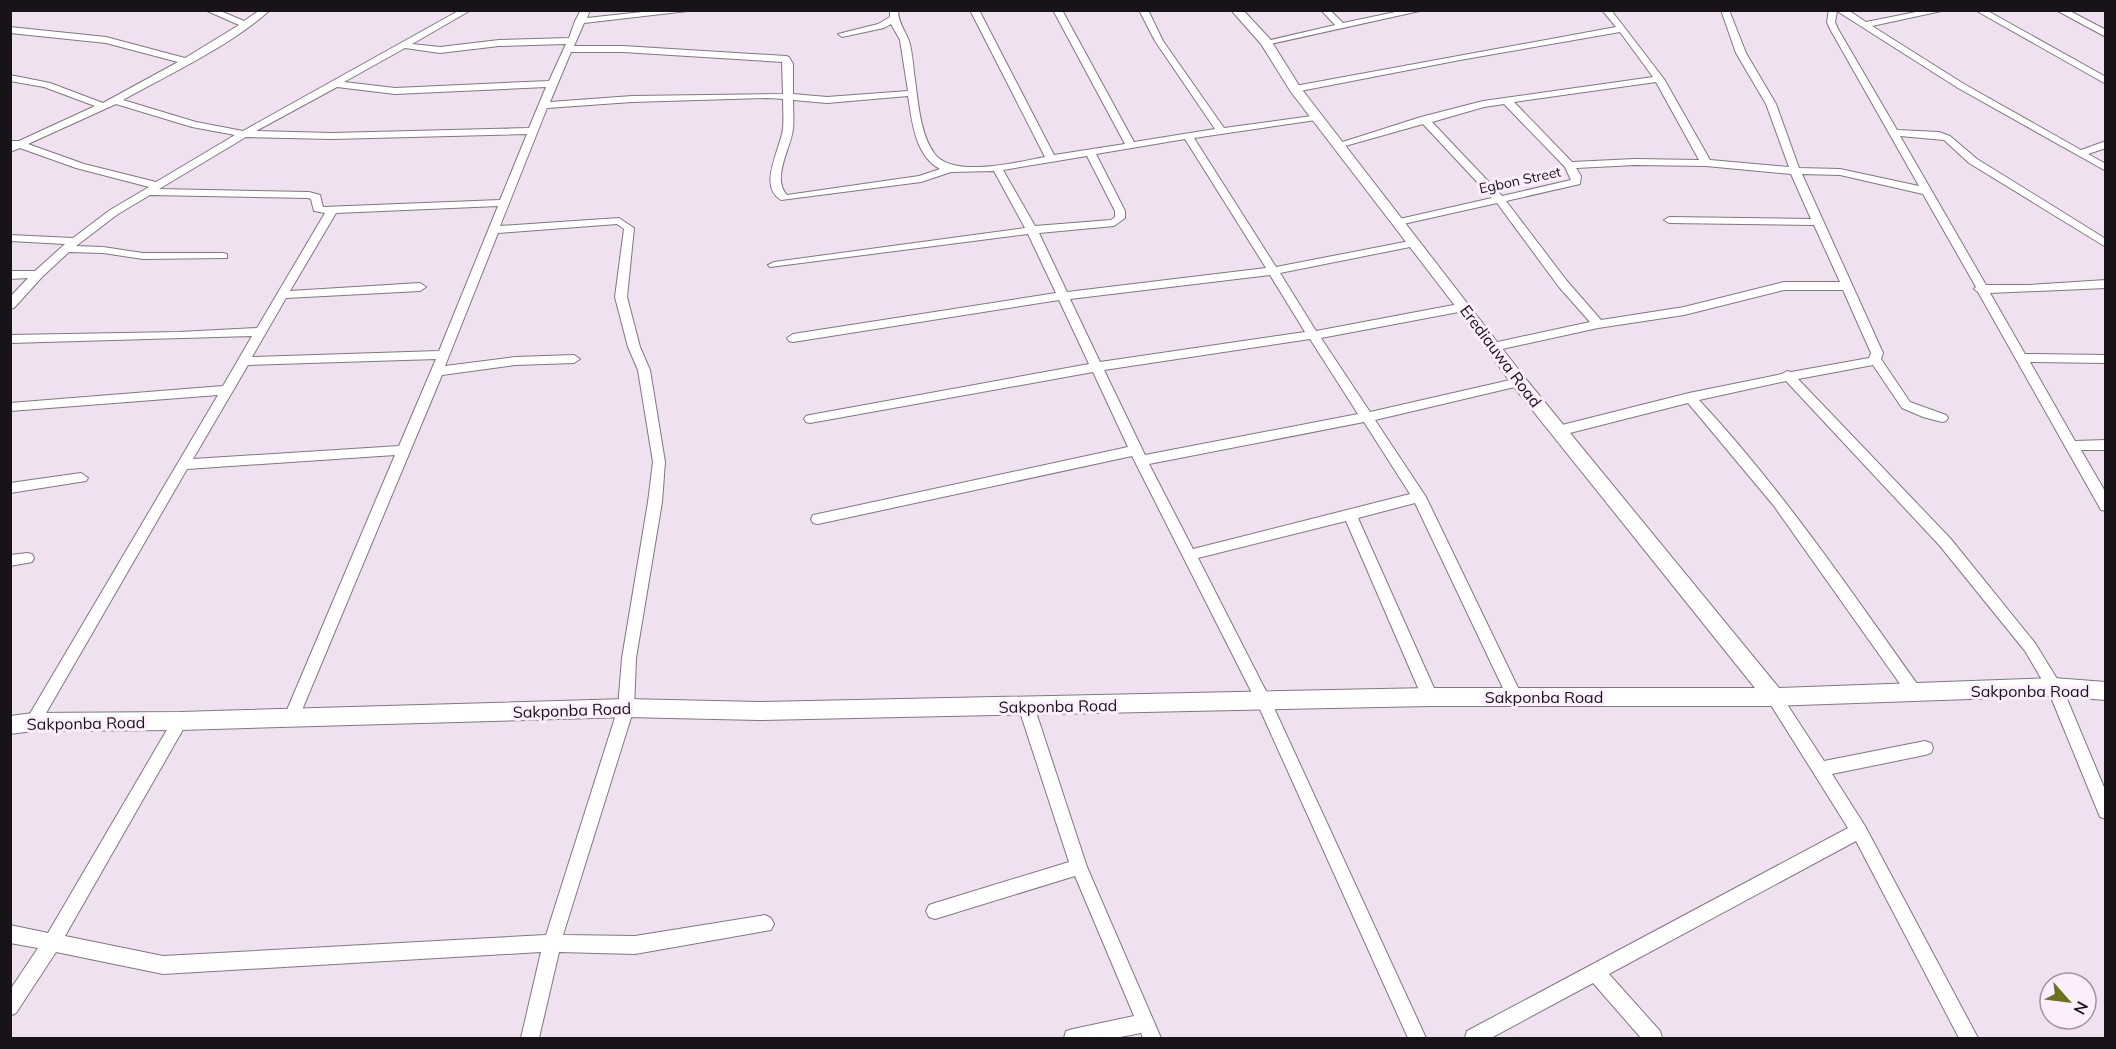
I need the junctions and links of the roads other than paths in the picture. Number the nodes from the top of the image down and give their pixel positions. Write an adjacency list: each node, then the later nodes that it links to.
1 (209, 10): 20 (street)
2 (266, 10): 20 (street)
3 (468, 10): 29 (street)
4 (692, 10): 19 (street)
5 (974, 10): 56 (street)
6 (1057, 10): 52 (street)
7 (1143, 10): 46 (street)
8 (1236, 10): 27 (main road, Erediauwa Road)
9 (1325, 10): 22 (street)
10 (1420, 10): 22 (street)
11 (1605, 10): 23 (street)
12 (1725, 10): 62 (street)
13 (1833, 10): 47 (street)
14 (1841, 10): 21 (street)
15 (1942, 10): 21 (street)
16 (1979, 10): 33 (street)
17 (2060, 10): 26 (street)
18 (894, 15): 25 (street); 37 (street)
19 (583, 16): 28 (street)
20 (247, 25): 30 (street)
21 (1864, 25): 55 (street)
22 (1341, 26): 27 (street)
23 (1622, 29): 32 (street); 36 (street)
24 (10, 30): 30 (street)
25 (842, 34)
26 (2106, 34)
27 (1266, 42): 36 (main road, Erediauwa Road)
28 (570, 45): 29 (street); 35 (street); 38 (street)
29 (407, 46): 34 (street)
30 (186, 61): 40 (street)
31 (10, 78): 42 (street)
32 (1659, 79): 39 (street); 57 (street)
33 (2106, 81)
34 (337, 84): 35 (street); 48 (street)
35 (552, 84): 41 (street)
36 (1295, 89): 43 (main road, Erediauwa Road)
37 (912, 93): 38 (street); 59 (street)
38 (788, 97): 41 (street); 59 (street)
39 (1506, 100): 44 (street); 58 (street, Egbon Street)
40 (115, 101): 42 (street); 48 (street)
41 (544, 105): 45 (street)
42 (105, 107): 51 (street)
43 (1316, 117): 46 (street); 53 (main road, Erediauwa Road)
44 (1424, 119): 53 (street); 65 (street)
45 (533, 131): 48 (street); 66 (street)
46 (1222, 132): 49 (street)
47 (1895, 133): 64 (street); 75 (street)
48 (244, 134): 63 (street)
49 (1188, 136): 52 (street); 79 (street)
50 (2106, 144): 55 (street)
51 (13, 145): 63 (street)
52 (1131, 145): 54 (street)
53 (1338, 145): 69 (main road, Erediauwa Road)
54 (1090, 152): 56 (street); 72 (street)
55 (2081, 153): 61 (street)
56 (1050, 158): 60 (street)
57 (1706, 163): 58 (street); 62 (street)
58 (1569, 165): 65 (street, Egbon Street)
59 (952, 168): 60 (street)
60 (997, 168): 72 (street)
61 (2106, 168)
62 (1796, 171): 64 (street); 70 (street)
63 (154, 189): 67 (street); 76 (street)
64 (1924, 191): 85 (street)
65 (1498, 198): 69 (street, Egbon Street); 90 (street)
66 (504, 203): 67 (street); 71 (street)
67 (333, 208): 86 (street)
68 (1669, 220): 70 (street)
69 (1398, 222): 74 (main road, Erediauwa Road)
70 (1818, 222): 83 (street)
71 (493, 230): 96 (street); 135 (street)
72 (1032, 230): 78 (street); 87 (street)
73 (10, 238): 76 (street)
74 (1415, 243): 79 (street); 89 (main road, Erediauwa Road)
75 (2106, 244)
76 (71, 245): 77 (street); 80 (street)
77 (223, 256)
78 (774, 265)
79 (1274, 271): 87 (street); 92 (street)
80 (38, 274): 81 (street); 88 (street)
81 (10, 275)
82 (2106, 284): 85 (street)
83 (1848, 286): 90 (street); 99 (street)
84 (420, 287): 86 (street)
85 (1980, 289): 97 (street)
86 (282, 295): 91 (street)
87 (1062, 296): 93 (street); 102 (street)
88 (10, 305)
89 (1464, 307): 92 (street); 95 (main road, Erediauwa Road)
90 (1598, 324): 95 (street)
91 (259, 332): 94 (street); 101 (street)
92 (1313, 335): 102 (street); 109 (street)
93 (793, 338)
94 (10, 339)
95 (1494, 347): 105 (main road, Erediauwa Road)
96 (443, 355): 101 (street); 103 (street)
97 (2020, 358): 100 (street); 114 (street)
98 (574, 359): 103 (street)
99 (1875, 359): 104 (street); 110 (street)
100 (2106, 359)
101 (242, 362): 106 (street)
102 (1096, 367): 111 (street); 116 (street)
103 (437, 371): 115 (street)
104 (1787, 375): 107 (street); 127 (street)
105 (1519, 382): 109 (street); 112 (main road, Erediauwa Road)
106 (225, 390): 108 (street); 117 (street)
107 (1689, 397): 112 (street); 129 (street)
108 (10, 407)
109 (1368, 417): 116 (street); 120 (street)
110 (1942, 418)
111 (810, 419)
112 (1558, 431): 131 (main road, Erediauwa Road)
113 (2106, 445): 114 (street)
114 (2070, 446): 121 (street)
115 (404, 450): 117 (street); 136 (street)
116 (1139, 455): 123 (street); 124 (street)
117 (182, 465): 138 (street)
118 (81, 478): 119 (street)
119 (10, 488)
120 (1419, 497): 122 (street); 132 (street)
121 (2106, 506)
122 (1350, 515): 124 (street); 130 (street)
123 (818, 519)
124 (1189, 555): 133 (street)
125 (27, 558): 126 (street)
126 (10, 561)
127 (2054, 687): 128 (main road, Sakponba Road); 129 (main road, Sakponba Road); 142 (street)
128 (2106, 691)
129 (1916, 693): 131 (main road, Sakponba Road)
130 (1430, 697): 132 (main road, Sakponba Road); 133 (main road, Sakponba Road)
131 (1774, 697): 132 (main road, Sakponba Road); 141 (street)
132 (1515, 698)
133 (1264, 702): 134 (main road, Sakponba Road); 155 (street)
134 (1026, 706): 135 (main road, Sakponba Road); 144 (street)
135 (626, 708): 136 (main road, Sakponba Road); 148 (street)
136 (292, 717): 137 (main road, Sakponba Road)
137 (180, 721): 138 (main road, Sakponba Road); 149 (street)
138 (33, 722): 139 (main road, Sakponba Road)
139 (10, 725)
140 (1925, 748): 141 (street)
141 (1821, 769): 143 (street)
142 (2106, 812)
143 (1859, 831): 150 (street); 158 (street)
144 (1079, 867): 145 (street); 152 (street)
145 (935, 911)
146 (765, 924): 148 (street)
147 (10, 934): 149 (street)
148 (552, 943): 149 (street); 153 (street)
149 (51, 944): 151 (street)
150 (1595, 972): 156 (street); 157 (street)
151 (10, 1007)
152 (1148, 1031): 154 (street)
153 (530, 1038)
154 (1073, 1038)
155 (1417, 1038)
156 (1474, 1038)
157 (1653, 1038)
158 (1969, 1038)

